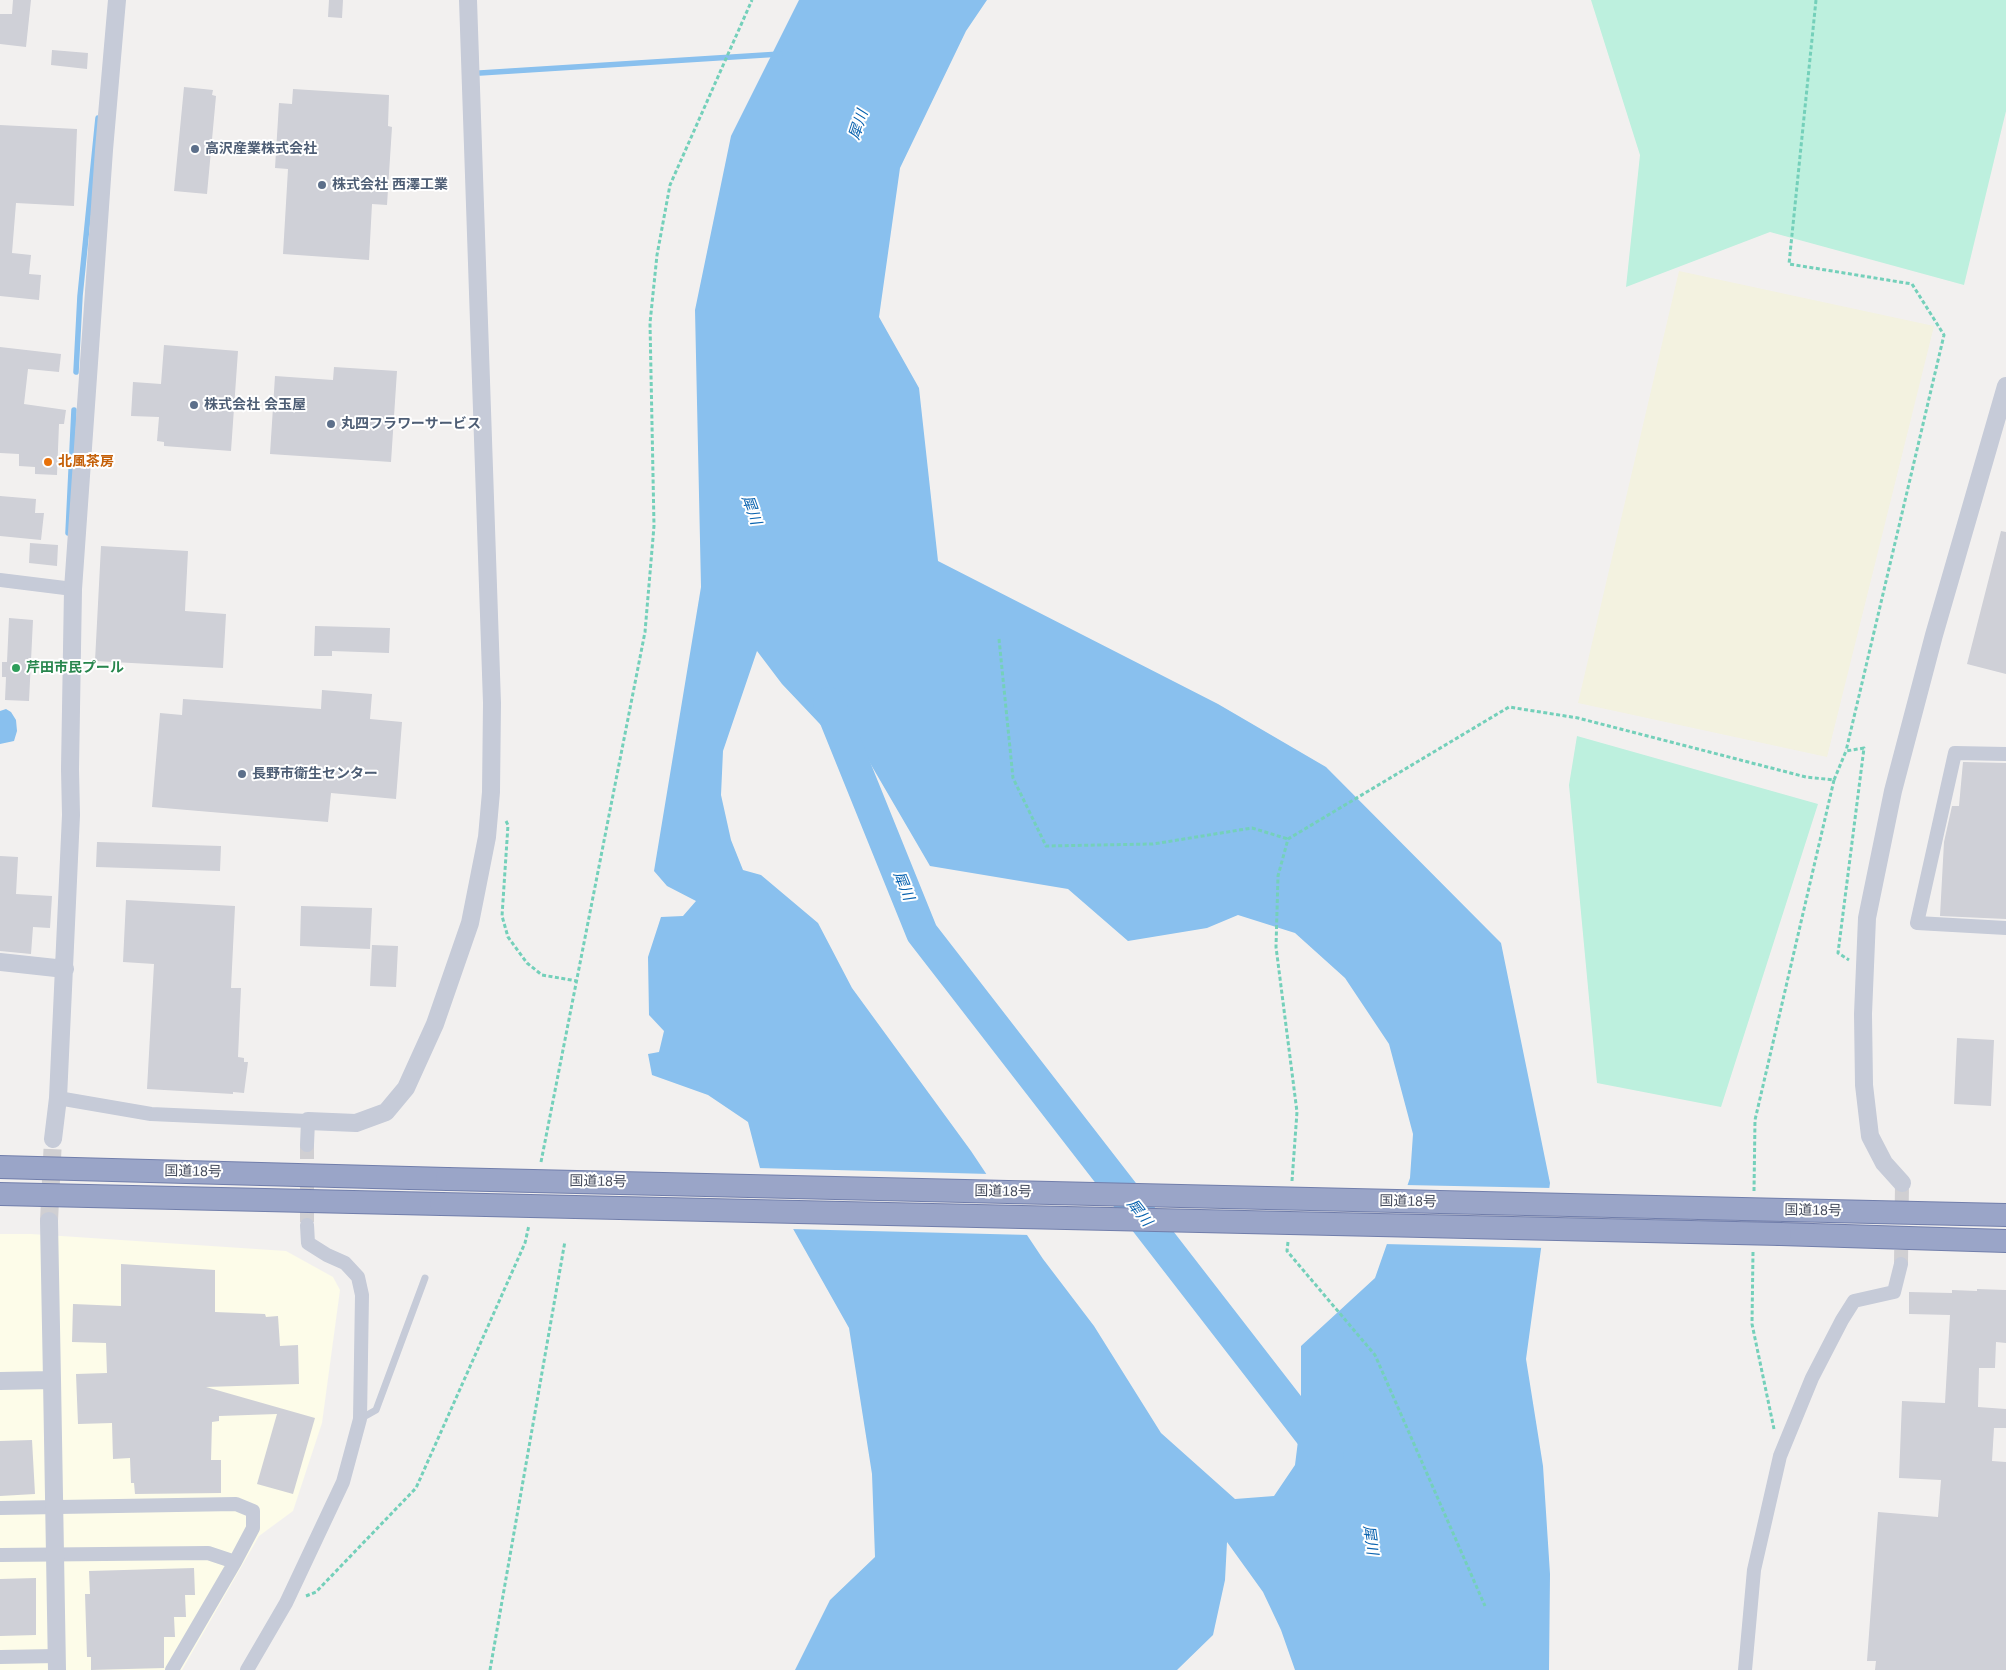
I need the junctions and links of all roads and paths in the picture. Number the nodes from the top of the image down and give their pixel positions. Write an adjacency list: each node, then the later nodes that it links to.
1 (117, 0): 7 (street)
2 (468, 0): 12 (street)
3 (752, 0): 17 (path)
4 (1816, 0): 9 (path)
5 (2006, 386): 16 (street)
6 (0, 580): 7 (street)
7 (73, 589): 15 (street)
8 (999, 639): 11 (path)
9 (1846, 750): 11 (path); 16 (path)
10 (2006, 754): 13 (street)
11 (1834, 780): 26 (path)
12 (491, 792): 17 (path); 19 (street)
13 (2006, 928)
14 (0, 962): 15 (street)
15 (65, 969): 18 (street)
16 (1865, 972): 24 (street)
17 (577, 981): 22 (path)
18 (58, 1098): 19 (street); 20 (street)
19 (308, 1120): 21 (street)
20 (53, 1139)
21 (307, 1145)
22 (541, 1165)
23 (0, 1167): 27 (highway, 国道18号, bridge)
24 (1902, 1183)
25 (0, 1194): 32 (highway, 国道18号, bridge)
26 (1754, 1198)
27 (2006, 1214)
28 (49, 1221): 36 (street)
29 (529, 1223): 45 (path)
30 (307, 1226): 38 (street)
31 (565, 1241): 50 (path)
32 (2006, 1241)
33 (1753, 1246): 39 (path)
34 (1901, 1264): 39 (street)
35 (426, 1278): 38 (lane)
36 (52, 1380): 37 (street); 40 (street)
37 (0, 1381)
38 (360, 1419): 45 (street)
39 (1780, 1456): 51 (street)
40 (53, 1507): 41 (street); 42 (street); 44 (street)
41 (0, 1508)
42 (54, 1554): 43 (street); 44 (street); 47 (street)
43 (0, 1555)
44 (235, 1562): 48 (street)
45 (286, 1603): 49 (street)
46 (0, 1657): 47 (street)
47 (56, 1663)
48 (172, 1670)
49 (247, 1670)
50 (490, 1670)
51 (1745, 1670)

